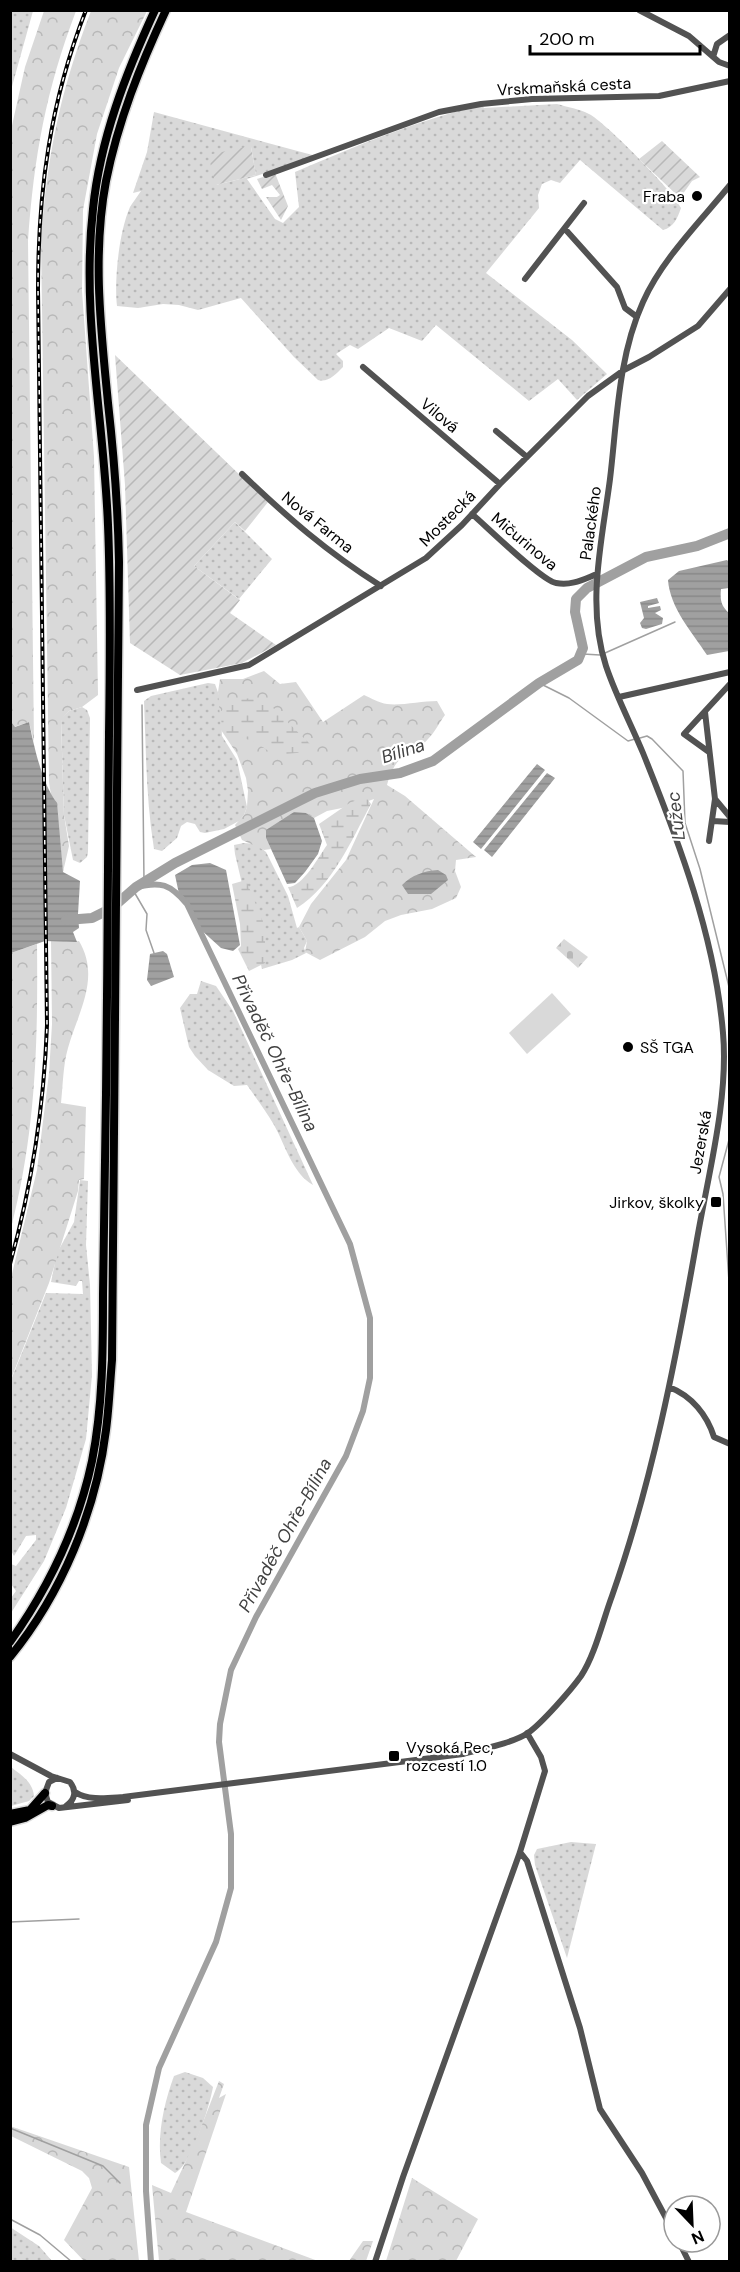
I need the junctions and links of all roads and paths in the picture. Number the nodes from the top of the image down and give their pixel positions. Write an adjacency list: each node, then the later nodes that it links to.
1 (155, 10): 40 (highway)
2 (166, 10): 41 (highway)
3 (639, 10): 5 (street)
4 (729, 35): 5 (street)
5 (713, 57): 6 (street)
6 (729, 66)
7 (729, 81): 8 (street, Vrskmaňská cesta)
8 (266, 175)
9 (729, 185): 14 (street, Palackého)
10 (584, 203): 11 (street)
11 (565, 229): 12 (street); 14 (street)
12 (525, 279)
13 (729, 289): 16 (street, Mostecká)
14 (637, 317): 16 (street, Palackého)
15 (363, 367): 20 (street, Vilová)
16 (624, 370): 18 (street, Mostecká); 22 (street, Palackého)
17 (496, 431): 18 (street)
18 (527, 457): 20 (street, Mostecká)
19 (242, 474): 23 (street, Nová Farma)
20 (500, 484): 21 (street, Mostecká)
21 (472, 514): 22 (street, Mičurinova); 23 (street, Mostecká)
22 (597, 574): 29 (street, Palackého)
23 (381, 586): 27 (street, Mostecká)
24 (729, 672): 25 (street)
25 (717, 676): 28 (street); 29 (street)
26 (729, 684): 28 (street)
27 (137, 690)
28 (720, 692): 30 (street)
29 (619, 697): 37 (street, Palackého)
30 (705, 712): 31 (street); 31 (street)
31 (709, 752): 32 (street)
32 (715, 799): 33 (street); 34 (street)
33 (729, 817)
34 (713, 821): 35 (street); 36 (street)
35 (729, 822)
36 (709, 841)
37 (689, 880): 38 (street, Jezerská)
38 (669, 1387): 39 (street); 42 (street, Jezerská)
39 (729, 1444)
40 (10, 1642)
41 (10, 1657)
42 (527, 1733): 47 (street); 53 (street)
43 (10, 1754): 44 (street)
44 (33, 1767): 45 (street); 46 (street)
45 (57, 1778): 46 (street); 48 (street)
46 (46, 1789): 49 (street); 51 (highway)
47 (172, 1791): 48 (street); 50 (street)
48 (75, 1792): 50 (street)
49 (52, 1806): 50 (street); 52 (highway)
50 (66, 1806)
51 (10, 1814)
52 (10, 1822)
53 (520, 1852): 54 (street); 55 (street)
54 (662, 2210)
55 (375, 2262)

